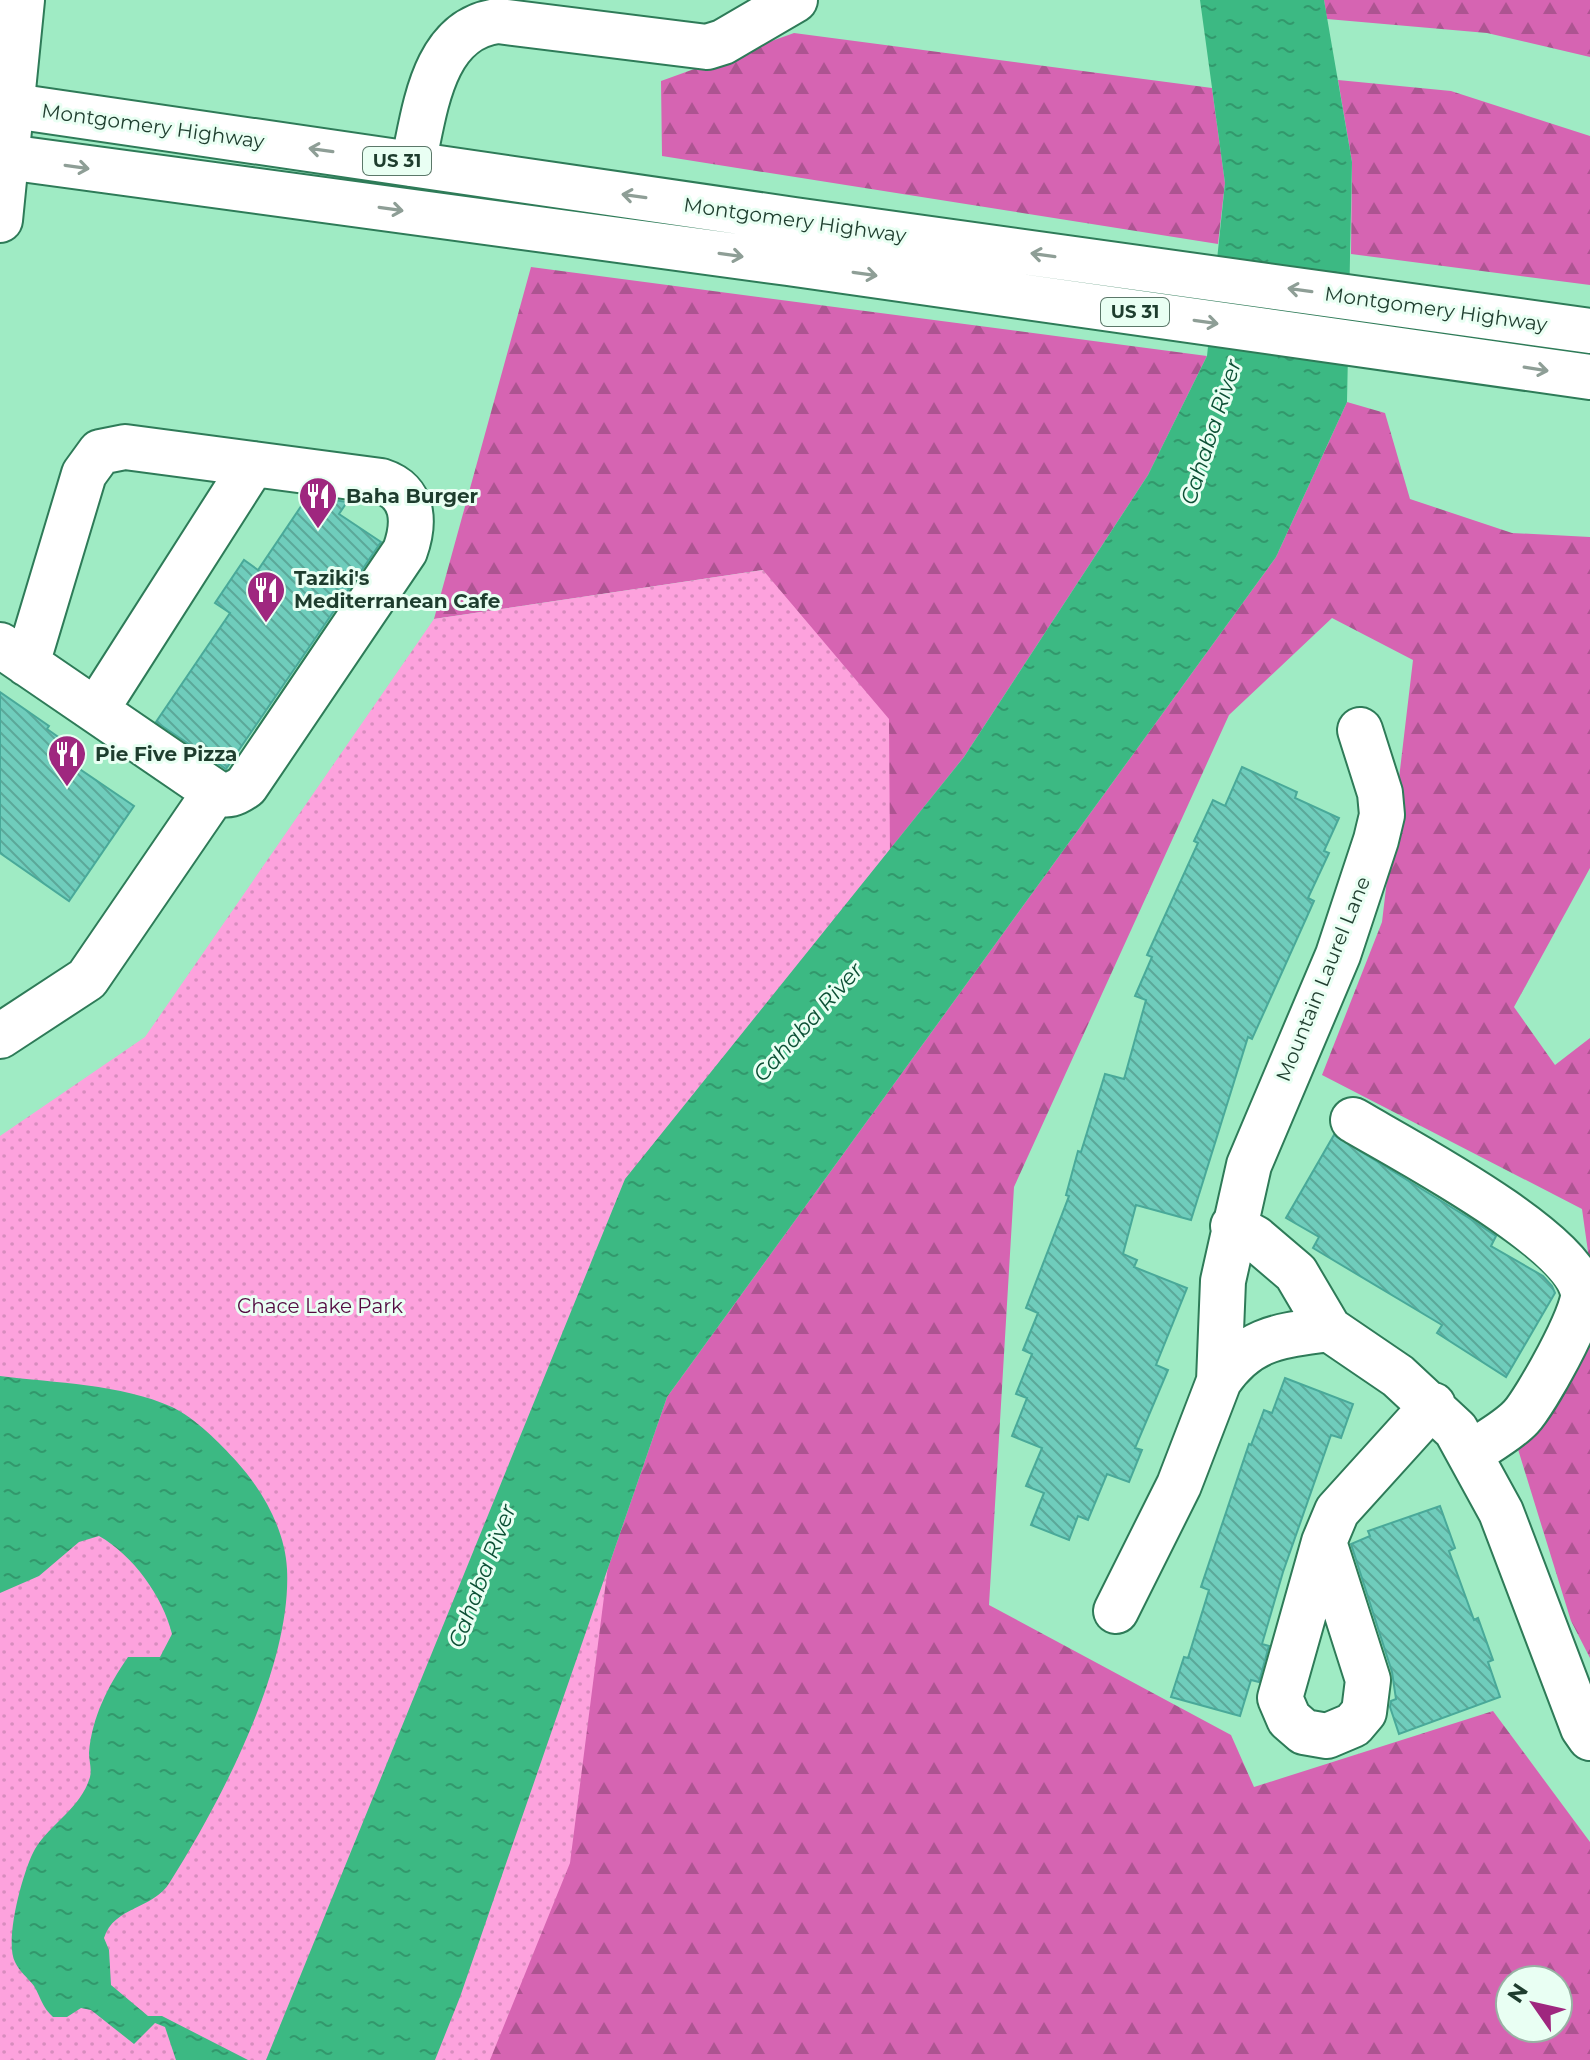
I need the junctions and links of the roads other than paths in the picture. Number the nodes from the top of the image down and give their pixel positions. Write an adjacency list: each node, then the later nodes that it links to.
1 (22, 0): 3 (main road)
2 (795, 0): 5 (main road)
3 (5, 105): 4 (main road); 5 (main road, Montgomery Highway / US 31, one-way to 3)
4 (4, 157): 6 (main road); 8 (main road, US 31, one-way to 8)
5 (413, 164): 7 (main road, Montgomery Highway / US 31, one-way to 5)
6 (0, 220)
7 (1590, 331)
8 (1590, 377)
9 (253, 464): 10 (main road); 11 (main road); 13 (main road)
10 (13, 654): 11 (main road)
11 (96, 710): 13 (main road)
12 (1360, 730): 16 (main road, Mountain Laurel Lane)
13 (215, 792): 14 (main road)
14 (0, 1036)
15 (1353, 1120): 20 (main road)
16 (1233, 1226): 17 (main road); 18 (main road, Mountain Laurel Lane)
17 (1329, 1329): 18 (main road, Mountain Laurel Lane); 19 (main road)
18 (1219, 1381): 22 (main road, Mountain Laurel Lane)
19 (1433, 1405): 20 (main road); 21 (main road)
20 (1471, 1453): 23 (main road)
21 (1324, 1542)
22 (1116, 1611)
23 (1590, 1738)

